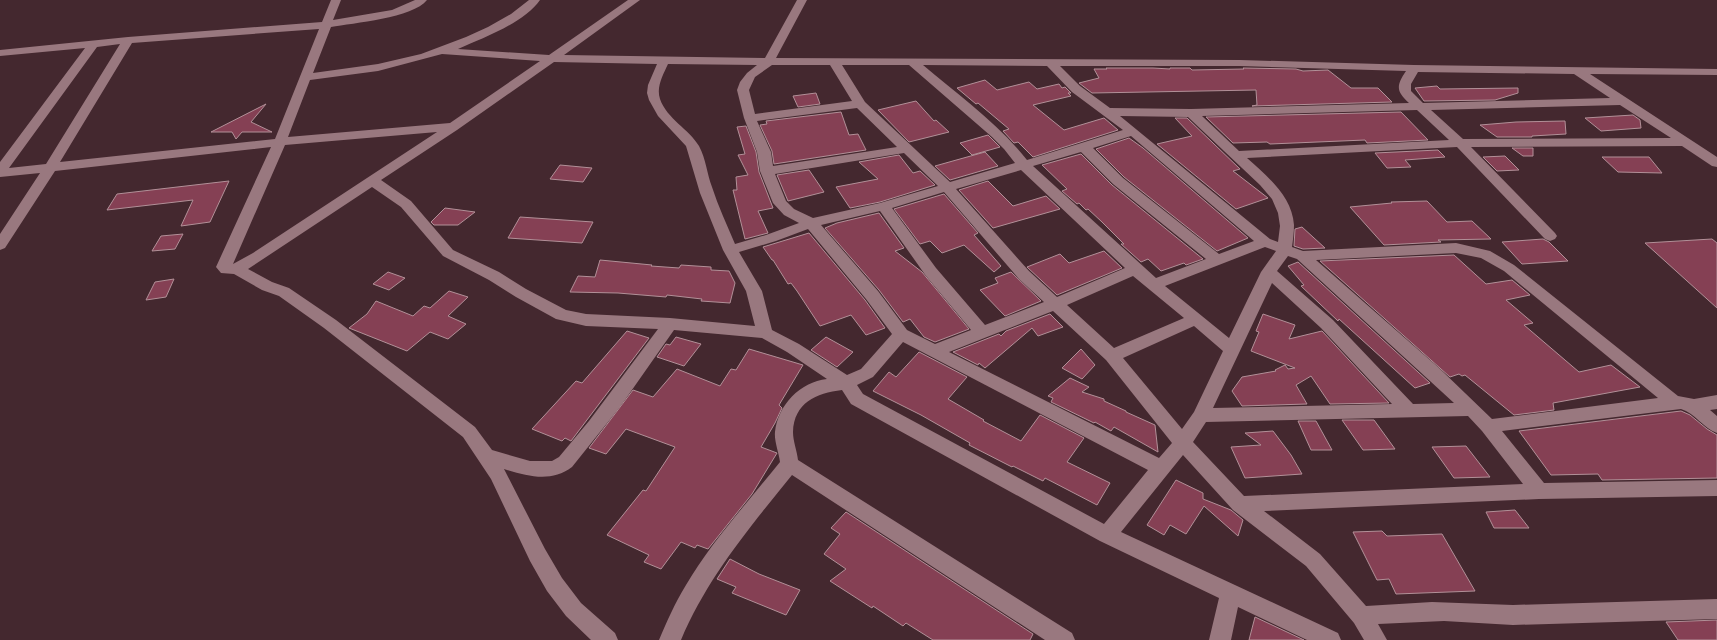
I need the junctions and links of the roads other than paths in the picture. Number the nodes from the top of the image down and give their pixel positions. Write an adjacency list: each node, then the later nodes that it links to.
1 (336, 0): 7 (street)
2 (422, 0): 7 (street)
3 (535, 0): 10 (street)
4 (635, 0): 6 (street)
5 (802, 0): 14 (street)
6 (620, 6): 12 (street)
7 (326, 25): 8 (street); 21 (street)
8 (128, 40): 9 (street); 38 (street)
9 (93, 44): 11 (street); 40 (street)
10 (443, 51): 12 (street); 21 (street)
11 (0, 53)
12 (550, 58): 13 (street); 28 (street)
13 (664, 61): 14 (street); 48 (street)
14 (768, 62): 15 (street); 27 (street)
15 (834, 62): 16 (street); 23 (street)
16 (914, 63): 17 (street); 37 (street)
17 (1051, 63): 18 (street); 25 (street)
18 (1414, 68): 19 (street); 24 (street)
19 (1576, 70): 20 (street); 22 (street)
20 (1717, 72)
21 (305, 77): 30 (street)
22 (1625, 101): 24 (street); 31 (street)
23 (860, 104): 27 (street); 34 (street)
24 (1420, 108): 26 (street); 32 (street)
25 (1108, 112): 26 (street); 29 (street)
26 (1191, 113): 35 (street)
27 (750, 118): 39 (street)
28 (453, 127): 30 (street); 41 (street)
29 (1133, 131): 33 (street); 46 (street)
30 (280, 142): 38 (street); 52 (street)
31 (1685, 142): 32 (street); 36 (street)
32 (1460, 144): 35 (street); 45 (street)
33 (1084, 147): 37 (street); 51 (street)
34 (907, 149): 39 (street); 42 (street)
35 (1235, 155): 49 (street)
36 (1717, 163)
37 (1024, 165): 42 (street); 53 (street)
38 (50, 168): 40 (street); 47 (street)
39 (767, 171): 44 (street)
40 (0, 172)
41 (372, 180): 52 (street); 58 (street)
42 (946, 186): 43 (street); 56 (street)
43 (883, 206): 44 (street); 59 (street)
44 (811, 223): 48 (street); 61 (street)
45 (1550, 236)
46 (1265, 242): 49 (street); 51 (street)
47 (0, 245)
48 (730, 250): 60 (street)
49 (1284, 250): 50 (street); 54 (street)
50 (1302, 256): 66 (street); 69 (street)
51 (1218, 261): 55 (street)
52 (237, 269): 75 (street)
53 (1135, 269): 55 (street); 56 (street)
54 (1269, 272): 62 (street); 70 (street)
55 (1153, 285): 57 (street)
56 (1055, 304): 59 (street); 64 (street)
57 (1195, 319): 62 (street); 64 (street)
58 (670, 324): 60 (street); 75 (street)
59 (982, 332): 63 (street)
60 (765, 333): 65 (street)
61 (901, 334): 63 (street); 65 (street)
62 (1232, 349): 71 (street)
63 (934, 351): 77 (street)
64 (1112, 356): 74 (street)
65 (846, 383): 76 (street); 81 (street)
66 (1674, 402): 68 (street); 72 (street)
67 (1717, 402): 68 (street)
68 (1694, 406): 73 (street)
69 (1472, 410): 70 (street); 72 (street)
70 (1409, 411): 71 (street)
71 (1201, 415): 74 (street)
72 (1488, 426): 79 (street)
73 (1717, 426)
74 (1183, 443): 77 (street); 80 (street)
75 (486, 455): 85 (street)
76 (790, 464): 86 (street); 87 (street)
77 (1161, 468): 81 (street)
78 (1717, 488): 79 (street)
79 (1539, 491): 80 (street)
80 (1240, 504): 84 (street)
81 (1107, 536): 82 (street)
82 (1230, 594): 88 (street); 89 (street)
83 (1717, 609): 84 (street)
84 (1361, 616): 90 (street)
85 (607, 640)
86 (670, 640)
87 (1064, 640)
88 (1220, 640)
89 (1330, 640)
90 (1376, 640)

